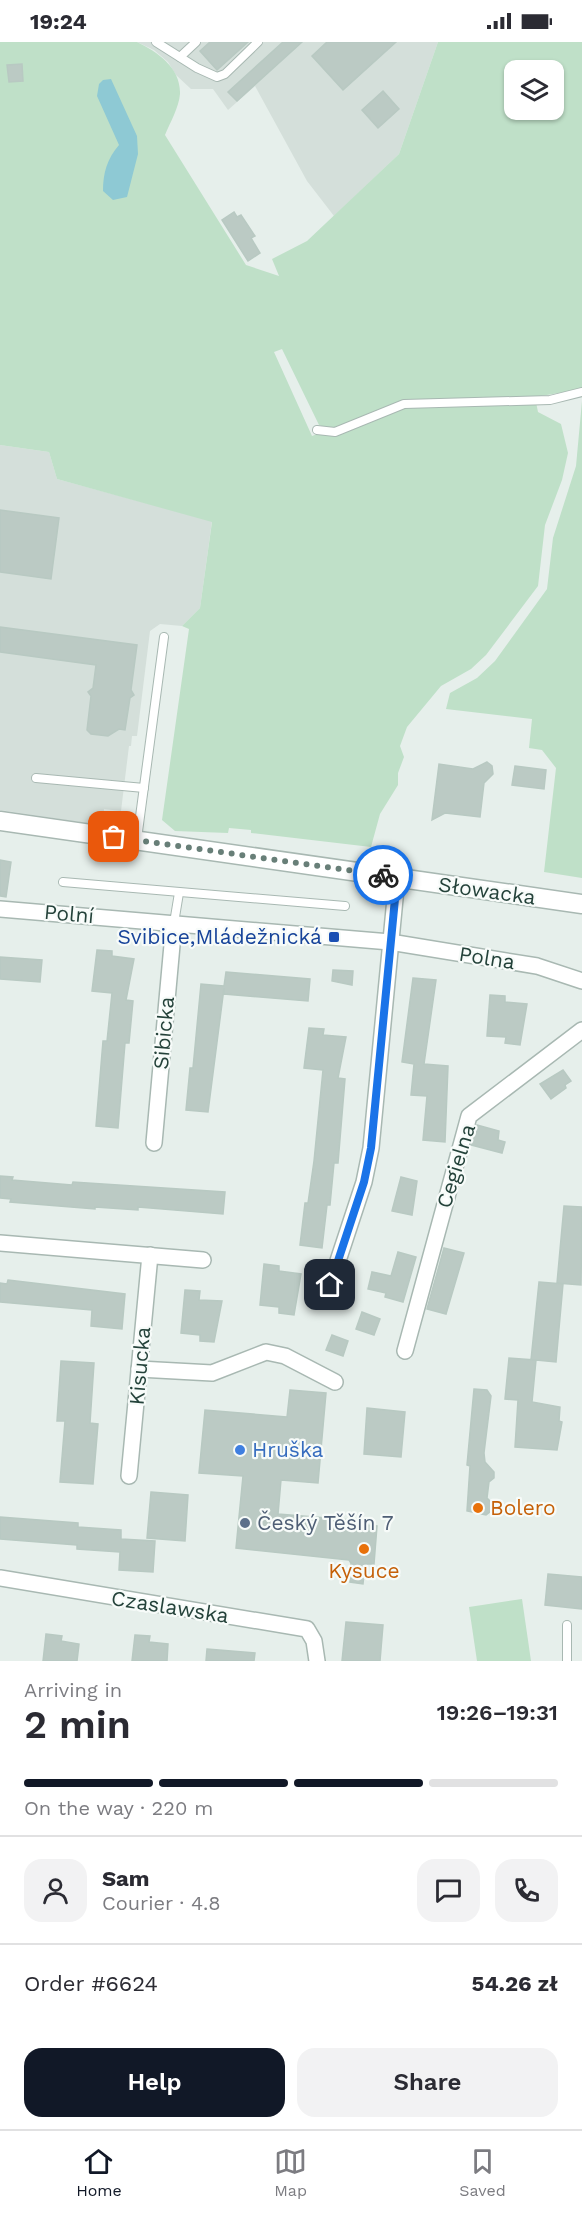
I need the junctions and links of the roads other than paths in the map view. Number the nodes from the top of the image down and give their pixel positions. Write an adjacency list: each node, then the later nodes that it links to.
1 (156, 42): 4 (lane)
2 (196, 42): 4 (lane)
3 (258, 42): 4 (lane)
4 (180, 57)
5 (582, 392): 6 (lane)
6 (317, 430)
7 (164, 637): 9 (lane)
8 (36, 778): 9 (lane)
9 (144, 788): 11 (lane)
10 (0, 821): 11 (street, Słowacka)
11 (137, 839): 12 (street, Słowacka)
12 (397, 878): 15 (street, Słowacka); 19 (street)
13 (63, 882): 14 (lane)
14 (179, 892): 16 (lane); 18 (lane)
15 (582, 904)
16 (345, 906)
17 (0, 909): 18 (street, Polní)
18 (174, 923): 19 (street, Polní); 22 (street, Sibicka)
19 (390, 942): 20 (street, Polna); 26 (street)
20 (582, 981)
21 (582, 1030): 27 (street, Cegielna)
22 (154, 1143)
23 (0, 1243): 24 (street)
24 (150, 1256): 25 (street); 28 (street, Kisucka)
25 (203, 1260)
26 (330, 1285)
27 (405, 1351)
28 (139, 1369): 29 (street); 30 (street, Kisucka)
29 (335, 1382)
30 (129, 1476)
31 (0, 1578): 33 (street, Czaslawska)
32 (567, 1625): 34 (lane)
33 (317, 1661)
34 (567, 1661)

